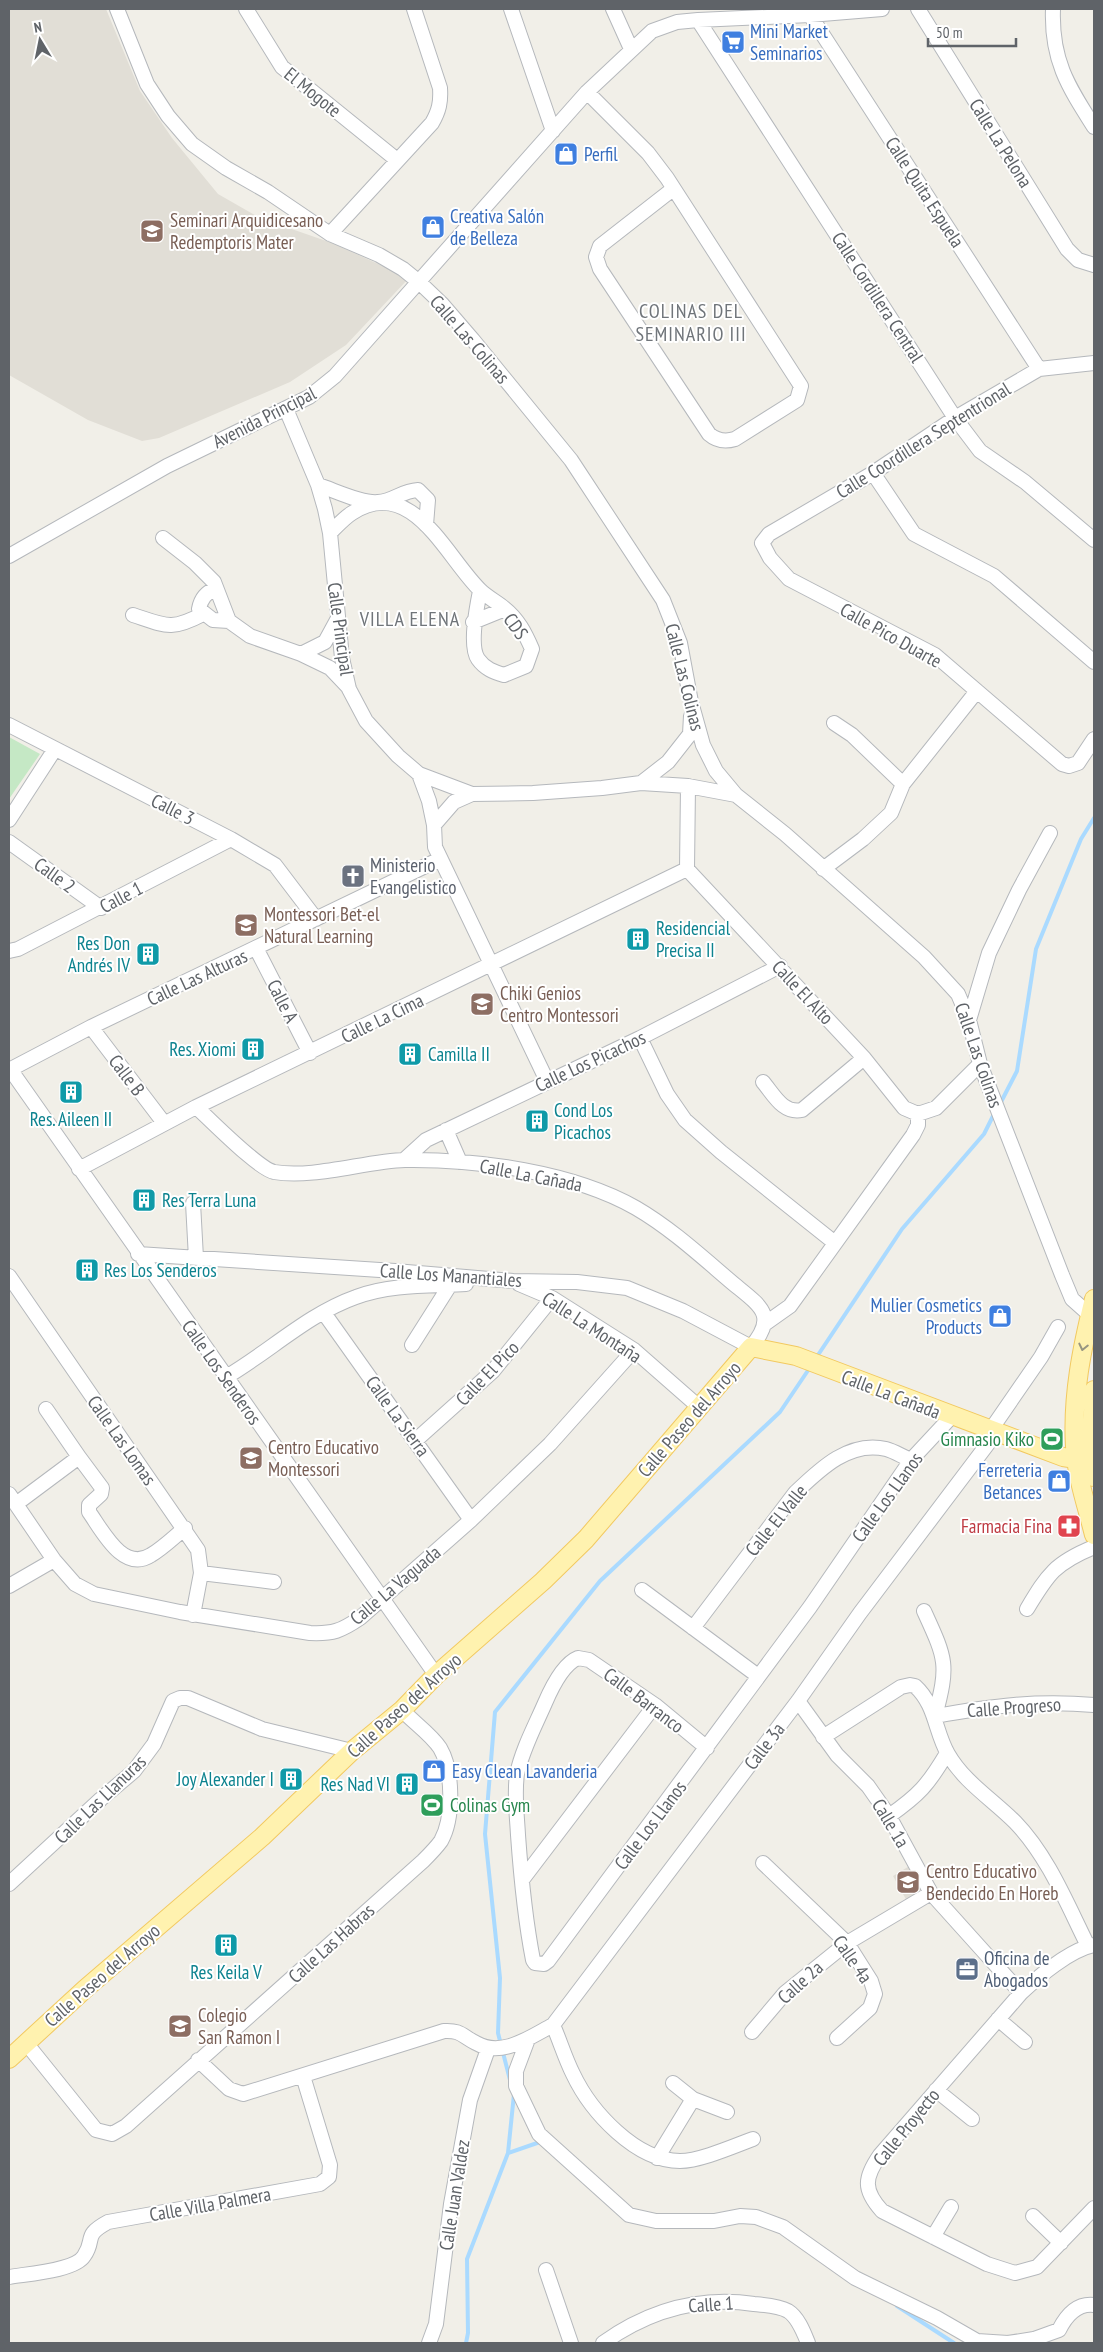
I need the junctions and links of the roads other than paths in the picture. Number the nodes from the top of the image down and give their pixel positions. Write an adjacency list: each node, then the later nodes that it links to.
1 (117, 9): 17 (street, Calle Las Colinas)
2 (246, 9): 15 (street, El Mogote)
3 (414, 9): 15 (street)
4 (511, 9): 14 (street)
5 (613, 9): 11 (street)
6 (882, 9): 9 (street, Avenida Principal)
7 (918, 9): 18 (street, Calle La Pelona)
8 (1054, 9): 13 (street)
9 (810, 15): 10 (street, Avenida Principal); 21 (street, Calle Quita Espuela)
10 (698, 20): 11 (street, Avenida Principal); 23 (street, Calle Cordillera Central)
11 (631, 49): 12 (street, Avenida Principal)
12 (587, 92): 14 (street, Avenida Principal); 16 (street)
13 (1094, 128)
14 (554, 130): 19 (street, Avenida Principal)
15 (397, 160): 17 (street)
16 (673, 189): 16 (street)
17 (330, 234): 19 (street, Calle Las Colinas)
18 (1094, 265)
19 (419, 282): 22 (street, Avenida Principal); 45 (street, Calle Las Colinas)
20 (1094, 363): 21 (street, Calle Coordillera Septentrional)
21 (1039, 370): 23 (street, Calle Coordillera Septentrional)
22 (286, 409): 25 (street, Calle Principal); 32 (street, Avenida Principal)
23 (956, 418): 24 (street, Calle Coordillera Septentrional); 30 (street, Calle Cordillera Central)
24 (872, 473): 31 (street, Calle Coordillera Septentrional); 42 (street)
25 (318, 485): 26 (street, CDS); 28 (street, Calle Principal)
26 (377, 502): 27 (street, CDS); 27 (street); 28 (street)
27 (426, 525): 34 (street, CDS)
28 (330, 533): 38 (street, Calle Principal)
29 (163, 538): 33 (street)
30 (1094, 540)
31 (762, 543): 44 (street, Calle Pico Duarte)
32 (9, 556)
33 (216, 588): 36 (street); 39 (street)
34 (480, 591): 35 (street, CDS); 40 (street, CDS)
35 (505, 609): 40 (street); 40 (street, CDS)
36 (203, 614): 37 (street); 39 (street)
37 (133, 615)
38 (338, 620): 41 (street); 43 (street, Calle Principal)
39 (228, 621): 41 (street)
40 (474, 622)
41 (301, 654): 43 (street)
42 (1094, 662)
43 (350, 689): 50 (street, Calle Principal)
44 (977, 691): 48 (street, Calle Pico Duarte); 52 (street)
45 (691, 702): 51 (street); 55 (street, Calle Las Colinas)
46 (834, 723): 52 (street)
47 (9, 725): 49 (street, Calle 3)
48 (1094, 739)
49 (55, 750): 56 (street); 59 (street, Calle 3)
50 (419, 774): 54 (street, Calle Principal); 57 (street)
51 (641, 783): 53 (street, Calle Principal); 54 (street, Calle Principal)
52 (903, 784): 63 (street)
53 (688, 786): 55 (street, Calle Principal); 62 (street)
54 (472, 794): 57 (street)
55 (736, 795): 63 (street, Calle Las Colinas)
56 (9, 820)
57 (434, 825): 61 (street)
58 (1050, 833): 70 (street)
59 (231, 839): 64 (street, Calle 1); 65 (street, Calle 3)
60 (9, 842): 64 (street, Calle 2)
61 (440, 859): 65 (street, Calle Las Alturas); 68 (street)
62 (687, 869): 68 (street, Calle La Cima); 69 (street, Calle El Alto)
63 (823, 869): 70 (street, Calle Las Colinas)
64 (101, 908): 67 (street, Calle 1)
65 (316, 918): 66 (street, Calle Las Alturas)
66 (256, 948): 71 (street, Calle Las Alturas); 73 (street, Calle A)
67 (9, 951)
68 (493, 964): 73 (street, Calle La Cima); 77 (street)
69 (780, 966): 72 (street, Calle Los Picachos); 74 (street, Calle El Alto)
70 (968, 1020): 75 (street, Calle Las Colinas)
71 (91, 1027): 76 (street, Calle Las Alturas); 81 (street, Calle B)
72 (640, 1038): 77 (street, Calle Los Picachos); 87 (street)
73 (310, 1053): 79 (street, Calle La Cima)
74 (864, 1058): 78 (street); 80 (street, Calle El Alto)
75 (980, 1064): 80 (street); 94 (street, Calle Las Colinas)
76 (9, 1069): 85 (street, Calle Los Senderos)
77 (548, 1081): 82 (street, Calle Los Picachos)
78 (763, 1082)
79 (196, 1107): 81 (street, Calle La Cima); 83 (street, Calle La Cañada)
80 (918, 1114): 87 (street)
81 (164, 1123): 85 (street, Calle La Cima)
82 (446, 1130): 83 (street, Calle Los Picachos); 84 (street)
83 (404, 1160): 84 (street, Calle La Cañada)
84 (460, 1162): 96 (street, Calle La Cañada)
85 (79, 1169): 88 (street, Calle Los Senderos)
86 (193, 1203): 89 (street)
87 (835, 1243): 96 (street)
88 (138, 1254): 89 (street, Calle Los Manantiales); 101 (street, Calle Los Senderos)
89 (196, 1258): 91 (street, Calle Los Manantiales)
90 (9, 1276): 114 (street, Calle Las Lomas)
91 (513, 1281): 92 (street, Calle La Montaña); 93 (street, Calle La Montaña); 99 (street, Calle Los Manantiales)
92 (450, 1285): 95 (street, Calle La Montaña); 98 (street)
93 (552, 1298): 100 (street, Calle La Montaña); 107 (street, Calle El Pico)
94 (1093, 1310): 108 (main road, one-way to 108)
95 (324, 1313): 101 (street, Calle La Montaña); 107 (street, Calle La Sierra)
96 (766, 1323): 99 (street)
97 (1058, 1327): 106 (street, Calle 3a)
98 (412, 1345)
99 (751, 1347): 103 (main road, Calle Paseo del Arroyo); 105 (main road, Calle La Cañada)
100 (634, 1350): 103 (street, Calle La Montaña); 113 (street, Calle La Vaguada)
101 (226, 1377): 122 (street, Calle Los Senderos)
102 (1094, 1390): 108 (main road)
103 (699, 1407): 128 (main road, Calle Paseo del Arroyo)
104 (46, 1409): 109 (street)
105 (952, 1416): 106 (main road, Calle La Cañada); 110 (street, Calle Los Llanos)
106 (993, 1432): 108 (main road, Calle La Cañada); 130 (street, Calle 3a)
107 (416, 1440): 113 (street, Calle La Sierra)
108 (1087, 1456): 111 (main road); 115 (main road)
109 (79, 1457): 112 (street); 114 (street)
110 (911, 1460): 126 (street, Calle El Valle); 129 (street, Calle Los Llanos)
111 (1094, 1476)
112 (12, 1499): 117 (street, Calle La Vaguada)
113 (471, 1520): 122 (street, Calle La Vaguada)
114 (185, 1528): 118 (street, Calle Las Lomas)
115 (1094, 1535)
116 (1094, 1547): 123 (street)
117 (54, 1560): 120 (street); 125 (street, Calle La Vaguada)
118 (201, 1573): 119 (street); 125 (street, Calle Las Lomas)
119 (274, 1582)
120 (9, 1586)
121 (642, 1590): 126 (street)
122 (382, 1600): 125 (street, Calle La Vaguada); 128 (street, Calle Los Senderos)
123 (1027, 1609)
124 (924, 1611): 134 (street)
125 (193, 1615)
126 (693, 1628): 129 (street)
127 (578, 1658): 132 (street, Calle Barranco); 141 (street, Calle Los Llanos)
128 (436, 1675): 133 (main road, Calle Paseo del Arroyo)
129 (758, 1676): 136 (street, Calle Los Llanos)
130 (798, 1701): 135 (street, Calle 1a); 148 (street, Calle 3a)
131 (1094, 1705): 134 (street, Calle Progreso)
132 (655, 1706): 136 (street, Calle Barranco); 141 (street)
133 (402, 1710): 137 (main road, Calle Paseo del Arroyo); 156 (street, Calle Las Habras)
134 (935, 1716): 135 (street); 138 (street)
135 (824, 1737): 139 (street, Calle 1a)
136 (707, 1748): 141 (street, Calle Los Llanos)
137 (352, 1751): 142 (street, Calle Las Llanuras); 153 (main road, Calle Paseo del Arroyo)
138 (947, 1753): 139 (street); 145 (street)
139 (888, 1816): 143 (street, Calle 1a)
140 (763, 1863): 144 (street, Calle 4a)
141 (522, 1880)
142 (9, 1884)
143 (932, 1892): 144 (street, Calle 2a); 146 (street, Calle 1a)
144 (847, 1943): 149 (street, Calle 2a); 150 (street, Calle 4a)
145 (1091, 1946): 146 (street, Calle Proyecto)
146 (1021, 1993): 147 (street, Calle Proyecto)
147 (998, 2019): 152 (street); 159 (street, Calle Proyecto)
148 (553, 2025): 151 (street, Calle 3a); 164 (street)
149 (752, 2032)
150 (837, 2038)
151 (523, 2041): 154 (street, Calle 3a); 172 (street)
152 (1025, 2042)
153 (26, 2043): 155 (main road, Calle Paseo del Arroyo); 156 (street, Calle Las Habras)
154 (493, 2049): 157 (street); 173 (street, Calle Juan Valdez)
155 (9, 2059)
156 (198, 2060): 157 (street)
157 (303, 2076): 171 (street, Calle Villa Palmera)
158 (673, 2083): 160 (street)
159 (936, 2090): 162 (street); 168 (street, Calle Proyecto)
160 (693, 2099): 161 (street); 164 (street)
161 (727, 2112)
162 (972, 2119)
163 (753, 2139): 164 (street)
164 (657, 2158)
165 (951, 2207): 168 (street)
166 (1094, 2208): 169 (street, Calle Proyecto)
167 (1033, 2216): 169 (street)
168 (933, 2237): 169 (street, Calle Proyecto)
169 (1061, 2243)
170 (546, 2270): 174 (street)
171 (9, 2277)
172 (1094, 2305)
173 (429, 2343)
174 (571, 2343)
175 (603, 2343): 176 (street, Calle 1)
176 (808, 2343)

